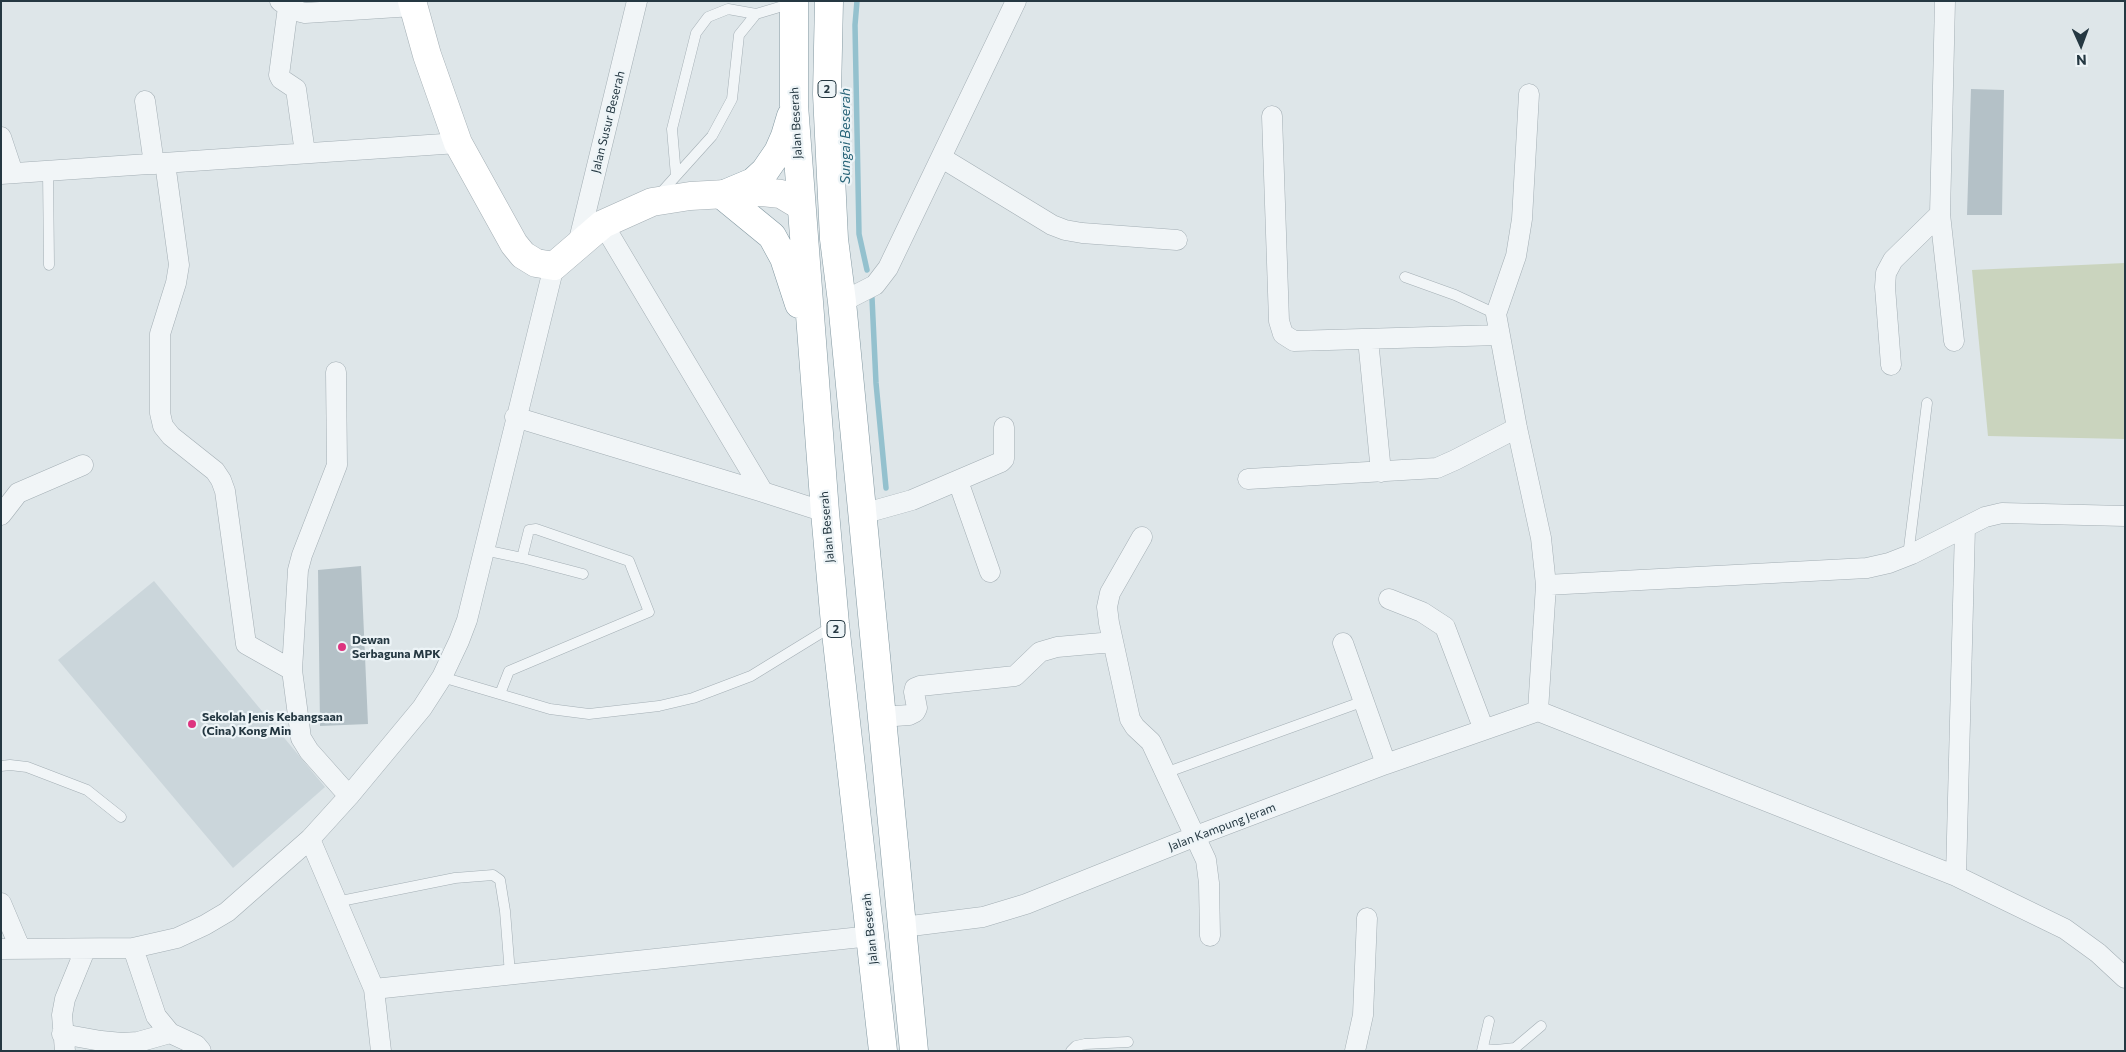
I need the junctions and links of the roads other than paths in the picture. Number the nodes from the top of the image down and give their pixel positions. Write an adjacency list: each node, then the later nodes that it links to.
1 (638, 1): 29 (street, Jalan Susur Beserah)
2 (828, 1): 21 (main road, 2)
3 (1016, 1): 16 (street)
4 (1945, 1): 25 (street)
5 (794, 2): 8 (lane); 11 (main road, Jalan Beserah / 2)
6 (284, 4): 7 (street); 15 (street)
7 (412, 4): 14 (main road)
8 (756, 14): 20 (lane); 20 (lane)
9 (1529, 94): 34 (street)
10 (145, 101): 17 (street)
11 (794, 106): 22 (main road); 24 (main road, Jalan Beserah / 2)
12 (1272, 116): 36 (street)
13 (1, 137): 19 (street)
14 (458, 143): 15 (street); 31 (main road)
15 (305, 153): 17 (street)
16 (942, 158): 28 (street); 33 (street)
17 (160, 163): 18 (street); 66 (street)
18 (48, 171): 19 (street); 30 (lane)
19 (7, 174)
20 (676, 176): 23 (lane)
21 (831, 177): 24 (main road); 27 (main road, 2)
22 (722, 195): 23 (main road); 24 (main road); 38 (main road)
23 (652, 202): 26 (main road)
24 (801, 206): 27 (main road); 38 (main road, Jalan Beserah / 2)
25 (1940, 214): 37 (street); 39 (street)
26 (603, 224): 29 (main road); 49 (street)
27 (834, 239): 33 (main road, 2)
28 (1177, 240)
29 (578, 244): 31 (main road)
30 (49, 265)
31 (554, 266): 42 (street)
32 (1405, 276): 34 (lane)
33 (842, 302): 52 (main road, 2)
34 (1496, 314): 35 (street)
35 (1499, 335): 36 (street); 44 (street)
36 (1368, 339): 46 (street)
37 (1954, 341)
38 (813, 348): 50 (main road, Jalan Beserah / 2)
39 (1891, 366)
40 (336, 372): 66 (street)
41 (1927, 403): 57 (lane)
42 (515, 417): 49 (street); 56 (street)
43 (1004, 427): 48 (street)
44 (1516, 428): 46 (street); 61 (street)
45 (83, 466): 51 (street)
46 (1382, 472): 47 (street)
47 (1248, 479)
48 (958, 481): 52 (street); 59 (street)
49 (763, 492): 50 (street)
50 (825, 512): 63 (main road, Jalan Beserah / 2)
51 (1, 514)
52 (862, 514): 71 (main road, 2)
53 (2125, 516): 54 (street)
54 (1965, 527): 57 (street); 80 (street)
55 (1142, 537): 64 (street)
56 (484, 550): 58 (lane); 67 (street)
57 (1908, 556): 61 (street)
58 (522, 558): 60 (lane); 68 (lane)
59 (990, 572)
60 (583, 574)
61 (1546, 585): 70 (street)
62 (1390, 599): 72 (street)
63 (835, 624): 68 (lane); 85 (main road, Jalan Beserah / 2)
64 (1113, 642): 71 (street); 75 (street)
65 (1343, 643): 69 (street)
66 (292, 670): 76 (street)
67 (442, 678): 68 (lane); 76 (street)
68 (500, 694)
69 (1364, 701): 73 (street); 75 (lane)
70 (1538, 711): 72 (street, Jalan Kampung Jeram); 80 (street)
71 (882, 717): 84 (main road, 2)
72 (1484, 730): 73 (street, Jalan Kampung Jeram)
73 (1386, 764): 78 (street, Jalan Kampung Jeram)
74 (1, 766): 77 (lane)
75 (1165, 773): 78 (street)
76 (349, 796): 79 (street)
77 (121, 817)
78 (1196, 836): 84 (street, Jalan Kampung Jeram); 86 (street)
79 (310, 839): 81 (street); 88 (street)
80 (1956, 876): 91 (street)
81 (336, 902): 90 (lane); 92 (street)
82 (1, 903): 87 (street)
83 (1367, 918): 104 (street)
84 (903, 927): 102 (main road, 2)
85 (871, 936): 90 (street); 101 (main road, Jalan Beserah / 2)
86 (1210, 936)
87 (11, 948): 89 (street)
88 (133, 948): 89 (street); 95 (street)
89 (85, 950): 96 (street)
90 (510, 974): 92 (street)
91 (2125, 978)
92 (374, 988): 100 (street)
93 (1489, 1021): 98 (lane)
94 (1541, 1026): 98 (lane)
95 (170, 1033): 96 (street); 99 (street)
96 (63, 1042)
97 (1128, 1042): 103 (lane)
98 (1482, 1050)
99 (201, 1051)
100 (381, 1051)
101 (883, 1051)
102 (914, 1051)
103 (1072, 1051)
104 (1355, 1051)

